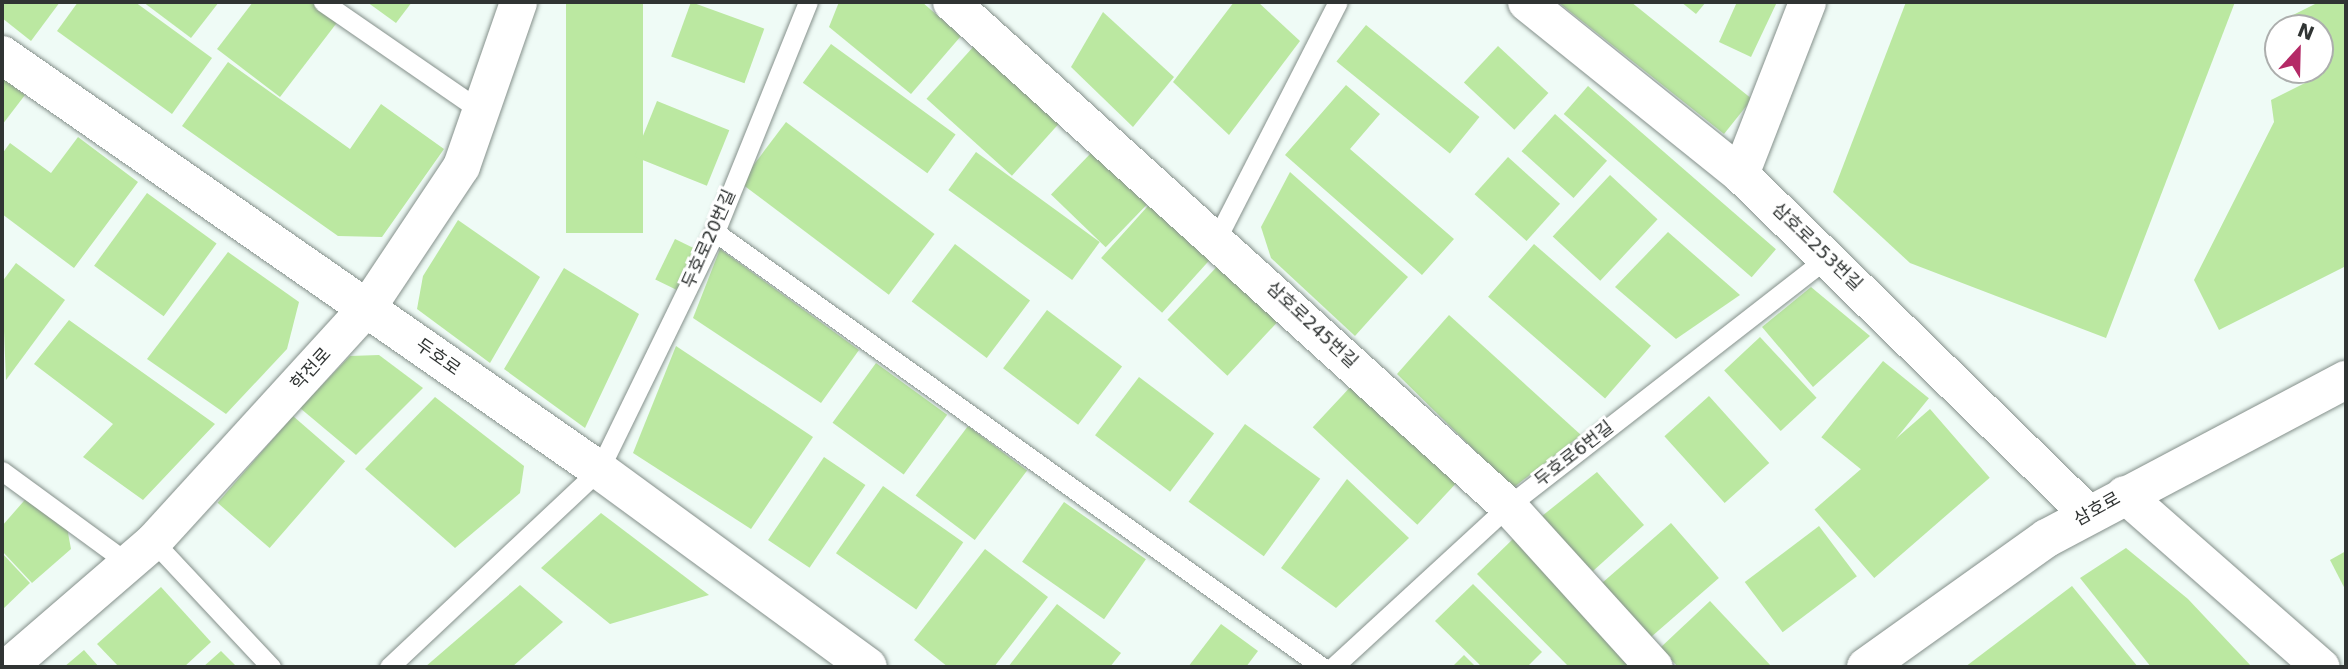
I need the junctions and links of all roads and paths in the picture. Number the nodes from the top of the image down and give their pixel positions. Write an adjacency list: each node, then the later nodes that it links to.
1 (323, 2): 9 (lane)
2 (518, 2): 9 (street, 학전로)
3 (808, 2): 11 (lane, 두호로20번길)
4 (951, 2): 12 (street, 삼호로245번길)
5 (1338, 2): 12 (lane)
6 (1526, 2): 10 (street, 삼호로253번길)
7 (1807, 2): 10 (street)
8 (2, 55): 14 (street, 두호로)
9 (481, 111): 14 (street, 학전로)
10 (1740, 174): 13 (street, 삼호로253번길)
11 (715, 232): 16 (lane, 두호로20번길); 27 (lane)
12 (1217, 238): 19 (street, 삼호로245번길)
13 (1829, 256): 19 (lane, 두호로6번길); 20 (street, 삼호로253번길)
14 (367, 307): 16 (street, 두호로); 21 (street, 학전로)
15 (2346, 380): 18 (street, 삼호로)
16 (599, 470): 25 (lane); 26 (street, 두호로)
17 (2, 471): 21 (lane)
18 (2124, 494): 20 (street, 삼호로); 22 (street)
19 (1508, 506): 28 (lane, 두호로6번길); 29 (street, 삼호로245번길)
20 (2088, 514): 30 (street, 삼호로)
21 (139, 551): 23 (street, 학전로); 24 (lane)
22 (2309, 661)
23 (7, 667)
24 (271, 667)
25 (389, 667)
26 (868, 667)
27 (1322, 667)
28 (1333, 667)
29 (1654, 667)
30 (1866, 667)

